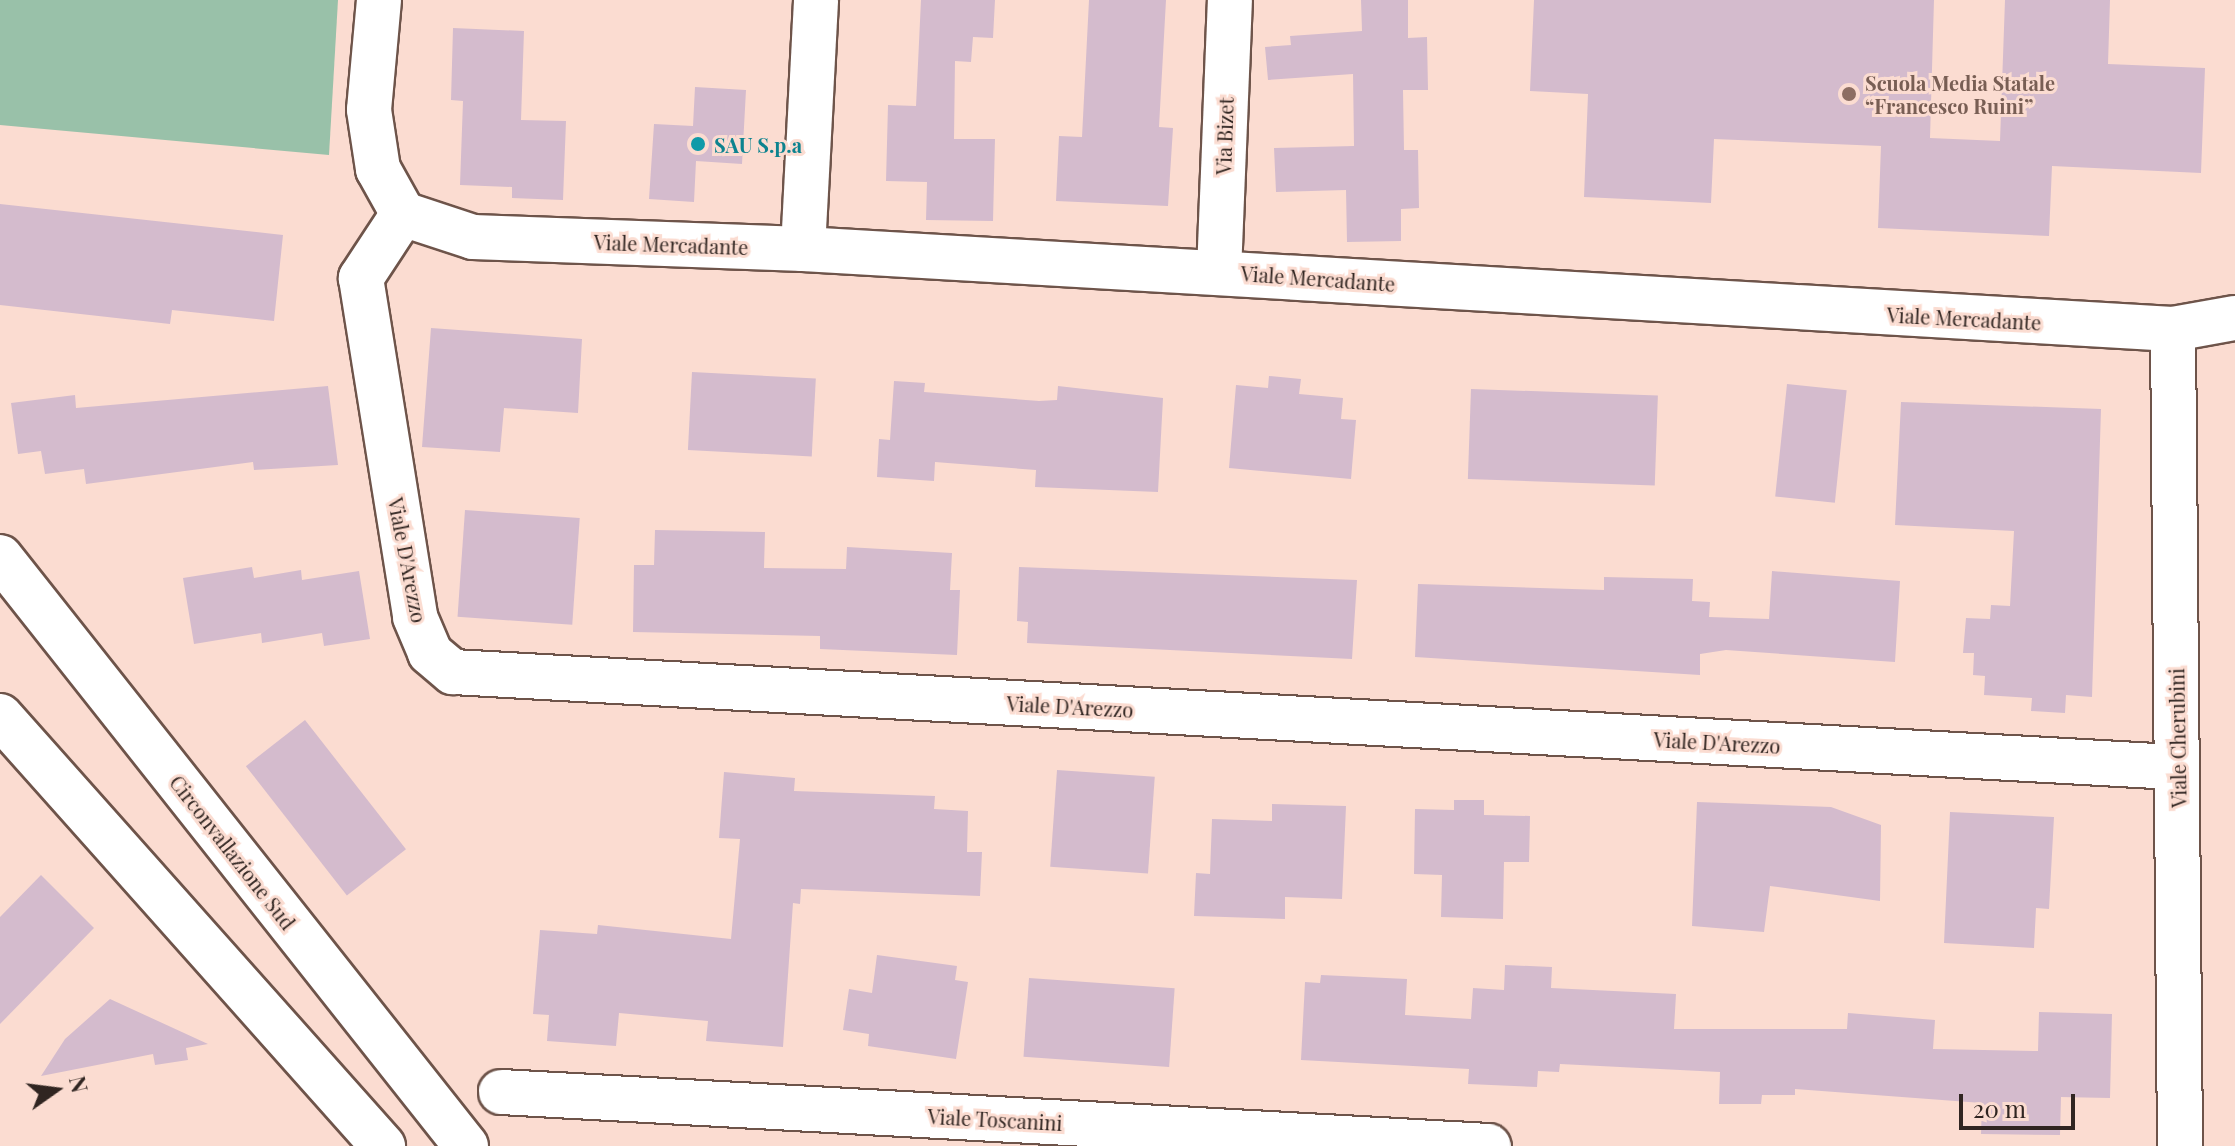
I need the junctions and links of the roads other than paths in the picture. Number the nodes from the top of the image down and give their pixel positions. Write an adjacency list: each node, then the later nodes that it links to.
1 (379, 0): 4 (street)
2 (816, 0): 5 (street)
3 (1230, 0): 6 (street, Via Bizet)
4 (403, 214): 5 (street, Viale Mercadante); 11 (street, Viale D'Arezzo)
5 (803, 249): 6 (street, Viale Mercadante)
6 (1219, 272): 8 (street, Viale Mercadante)
7 (2235, 318): 8 (street, Viale Mercadante)
8 (2173, 329): 11 (street, Viale Cherubini)
9 (0, 557): 14 (street, Circonvallazione Sud)
10 (0, 716): 13 (street)
11 (2176, 767): 16 (street, Viale Cherubini)
12 (501, 1092): 15 (street, Viale Toscanini)
13 (383, 1146)
14 (466, 1146)
15 (1489, 1146)
16 (2180, 1146)

